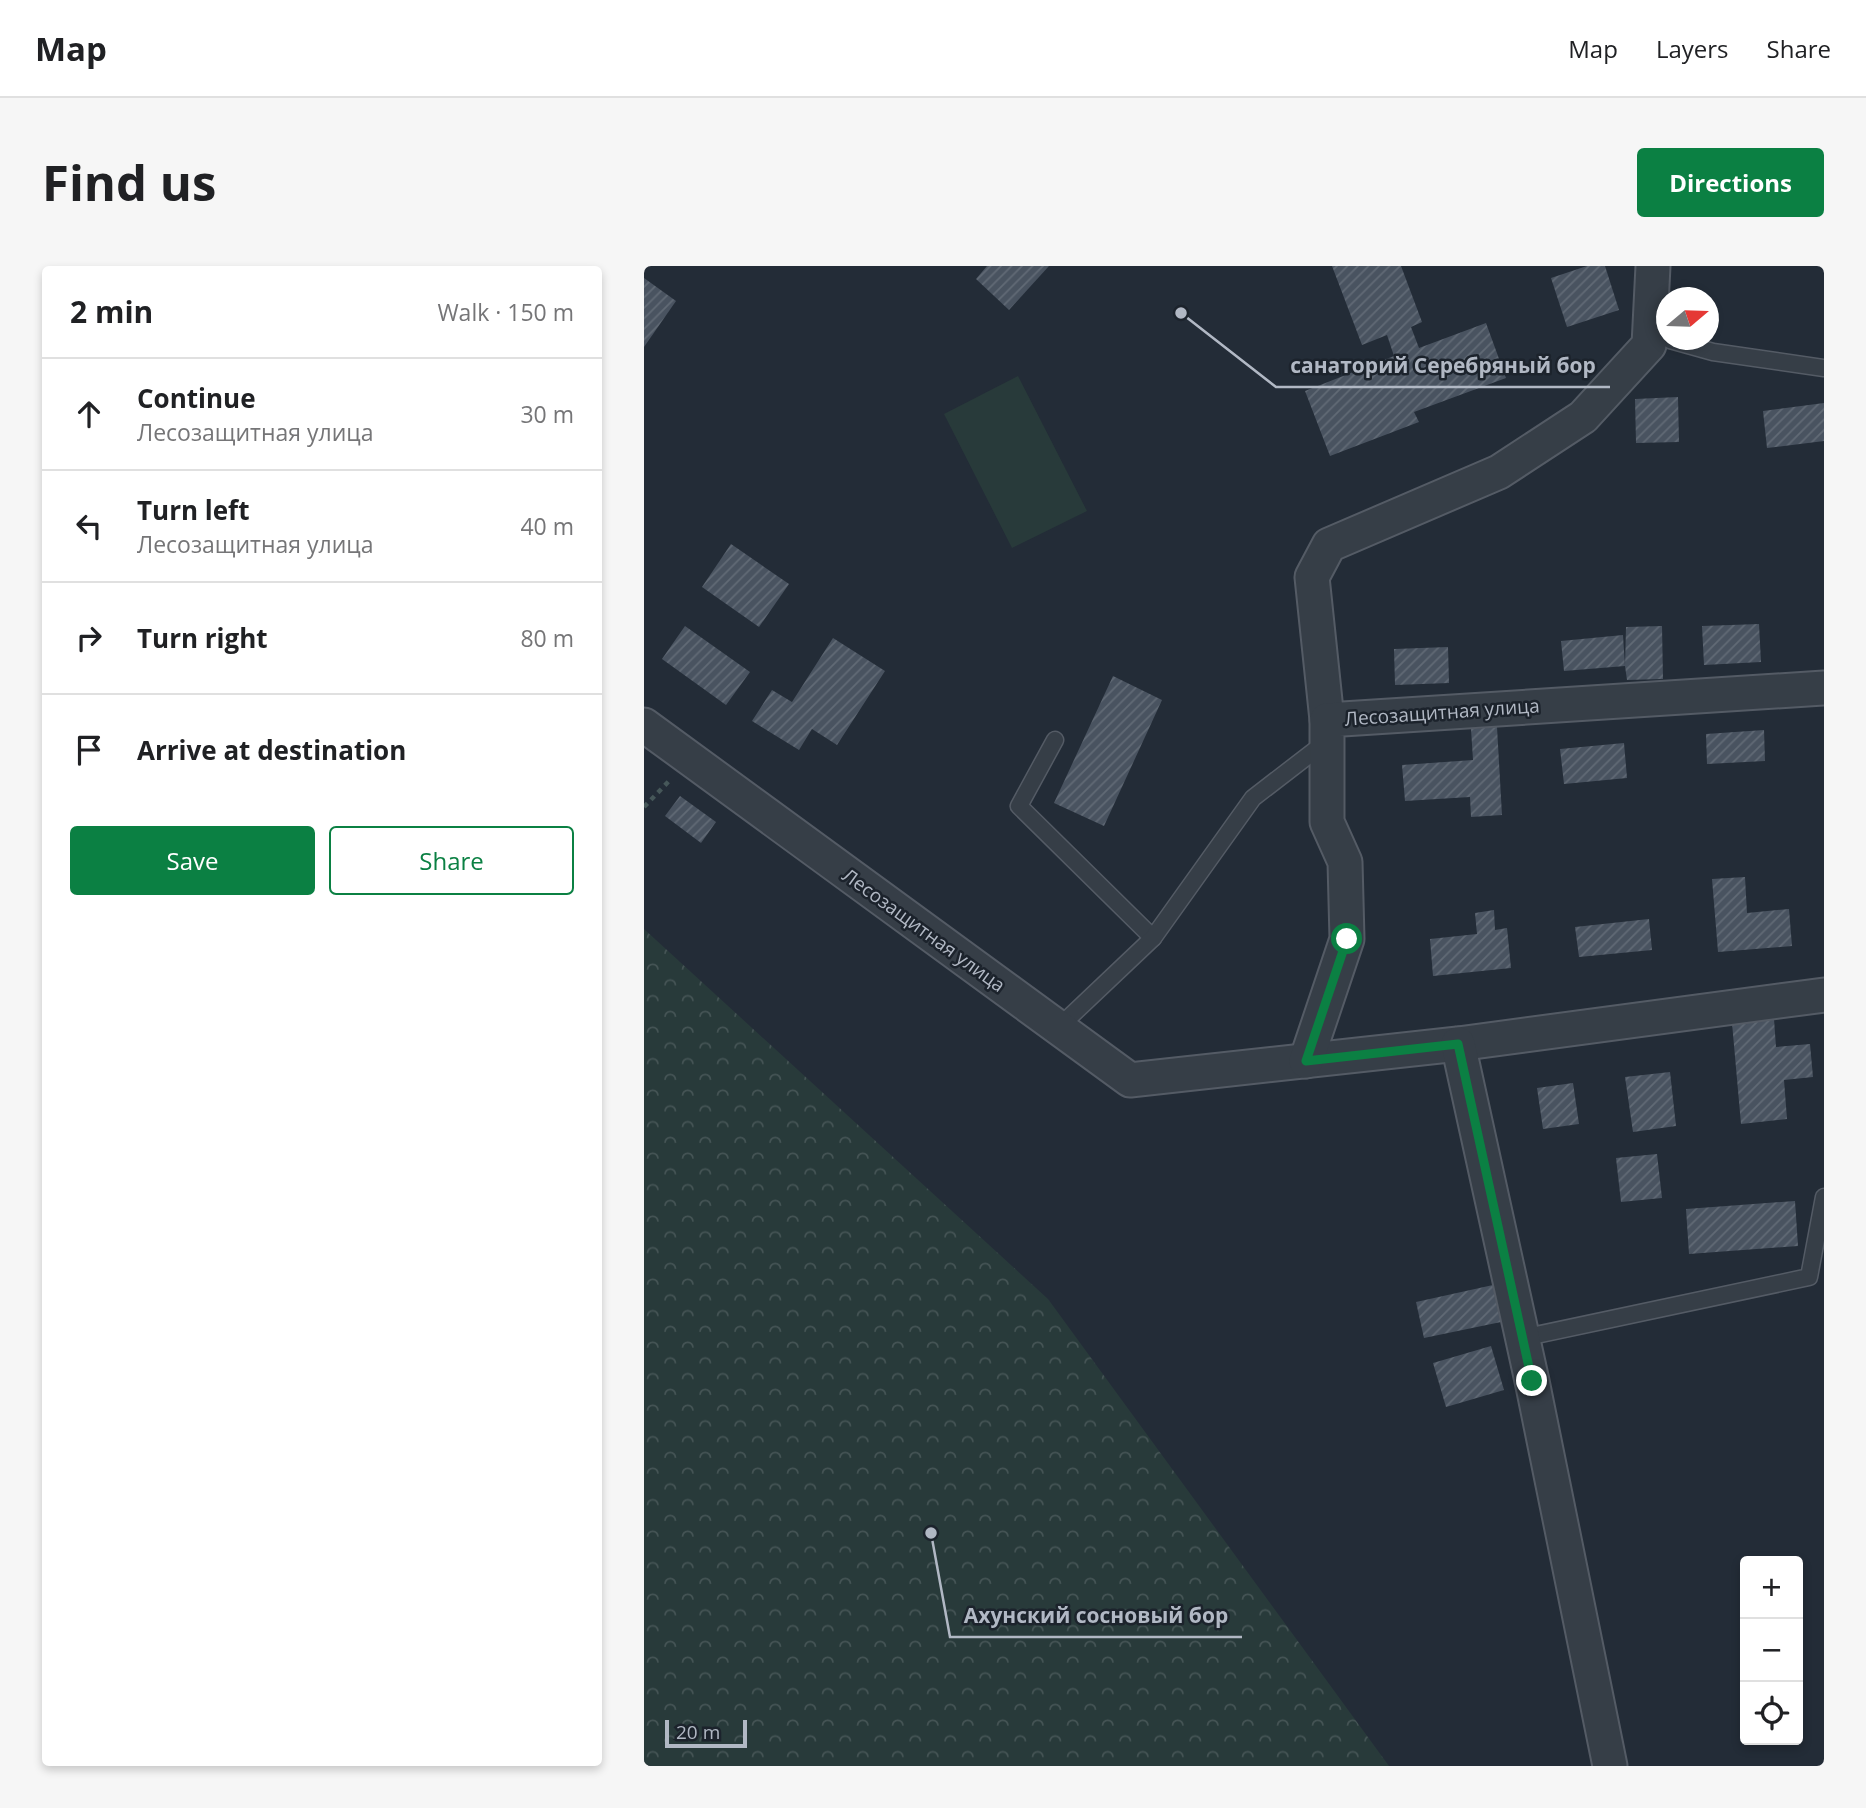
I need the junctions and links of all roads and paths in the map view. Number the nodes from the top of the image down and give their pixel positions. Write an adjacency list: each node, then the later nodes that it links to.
1 (1653, 266): 2 (street)
2 (1656, 290)
3 (1656, 341): 8 (street)
4 (1706, 350): 5 (lane)
5 (1824, 368)
6 (1824, 688): 8 (street, Лесозащитная улица)
7 (644, 725): 10 (street, Лесозащитная улица)
8 (1327, 730): 12 (lane); 16 (street, Лесозащитная улица)
9 (1055, 740): 12 (lane)
10 (690, 759): 11 (path); 14 (street, Лесозащитная улица)
11 (644, 807)
12 (1153, 938): 14 (lane)
13 (1824, 995): 15 (street, Лесозащитная улица)
14 (1058, 1028): 16 (street, Лесозащитная улица)
15 (1458, 1044): 16 (street, Лесозащитная улица); 18 (street)
16 (1306, 1061)
17 (1824, 1197): 18 (lane)
18 (1522, 1338): 19 (street)
19 (1610, 1766)

